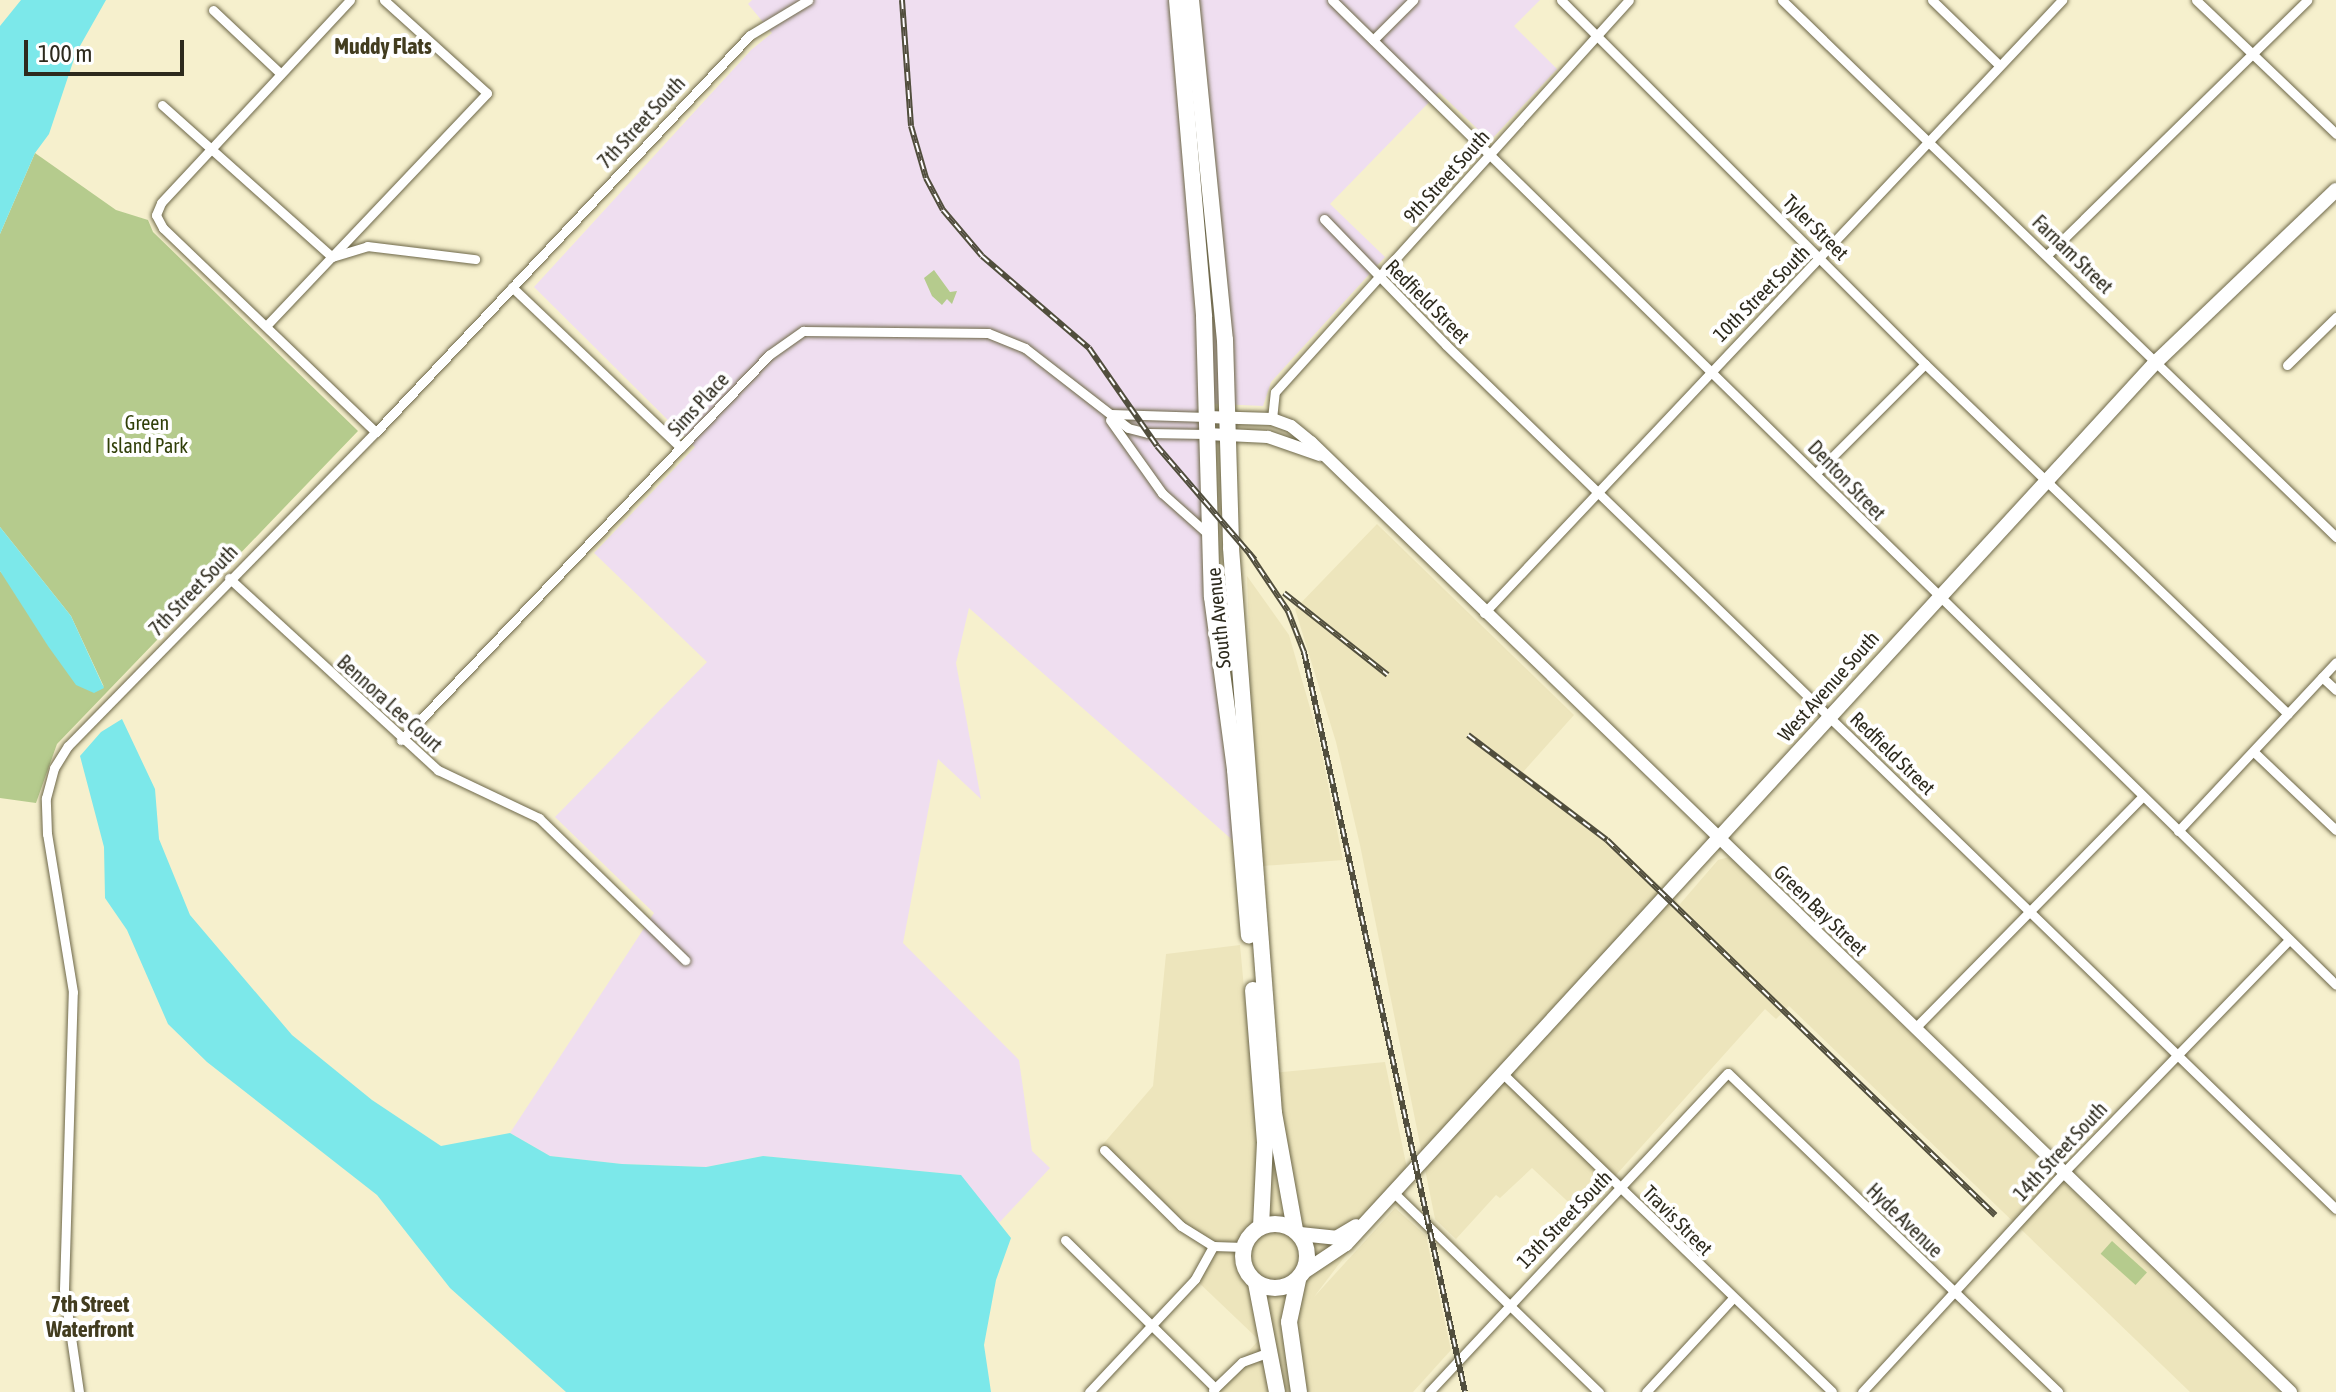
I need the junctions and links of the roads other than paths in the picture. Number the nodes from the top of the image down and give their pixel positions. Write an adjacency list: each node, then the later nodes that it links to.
1 (350, 0): 20 (street)
2 (384, 0): 29 (street)
3 (808, 0): 33 (street, 7th Street South)
4 (1177, 0): 44 (highway, South Avenue)
5 (1191, 0): 43 (highway, South Avenue)
6 (1332, 0): 17 (street, Denton Street)
7 (1413, 0): 17 (street)
8 (1561, 0): 16 (street, Tyler Street)
9 (1629, 0): 16 (street, 9th Street South)
10 (1782, 0): 23 (street, Farnam Street)
11 (1932, 0): 19 (street)
12 (2062, 0): 19 (street, 10th Street South)
13 (2196, 0): 18 (street)
14 (2307, 0): 18 (street)
15 (213, 10): 20 (street)
16 (1598, 35): 25 (street, 9th Street South); 30 (street, Tyler Street)
17 (1373, 40): 25 (street, Denton Street)
18 (2251, 54): 22 (street); 28 (street)
19 (1999, 65): 23 (street, 10th Street South)
20 (281, 74): 24 (street)
21 (162, 105): 24 (street)
22 (2336, 134)
23 (1929, 143): 28 (street, Farnam Street); 30 (street, 10th Street South)
24 (210, 149): 29 (street); 35 (street)
25 (1491, 153): 32 (street, 9th Street South); 39 (street, Denton Street)
26 (2336, 190): 36 (main road, West Avenue South)
27 (1324, 219): 32 (street, Redfield Street)
28 (2048, 254): 36 (street, Farnam Street)
29 (332, 257): 31 (street); 35 (street)
30 (1822, 258): 37 (street, Tyler Street); 39 (street, 10th Street South)
31 (475, 259)
32 (1378, 277): 42 (street, 9th Street South); 50 (street, Redfield Street)
33 (512, 287): 45 (street, 7th Street South); 46 (street)
34 (2336, 317): 38 (street)
35 (266, 326): 45 (street)
36 (2156, 362): 49 (main road, West Avenue South); 52 (street, Farnam Street)
37 (1925, 364): 48 (street); 49 (street, Tyler Street)
38 (2287, 365)
39 (1711, 368): 48 (street, Denton Street); 50 (street, 10th Street South)
40 (1100, 408): 41 (street, Sims Place); 46 (street, Sims Place); 51 (street, Sims Place)
41 (1110, 414): 44 (street, Sims Place); 44 (street, Sims Place)
42 (1272, 419): 43 (street, Green Bay Street); 47 (street, Green Bay Street)
43 (1228, 424): 44 (street, Green Bay Street); 47 (street, Green Bay Street); 82 (highway, South Avenue)
44 (1207, 426): 51 (highway, South Avenue)
45 (376, 432): 53 (street, 7th Street South)
46 (681, 448): 61 (street, Sims Place)
47 (1324, 456): 55 (street, Green Bay Street)
48 (1816, 473): 54 (street, Denton Street)
49 (2046, 479): 54 (main road, West Avenue South); 59 (street, Tyler Street)
50 (1598, 492): 55 (street, 10th Street South); 60 (street, Redfield Street)
51 (1208, 534): 81 (highway, South Avenue)
52 (2336, 537)
53 (229, 578): 61 (street, Bennora Lee Court); 94 (street, 7th Street South)
54 (1937, 596): 60 (main road, West Avenue South); 63 (street, Denton Street)
55 (1484, 613): 66 (street, Green Bay Street)
56 (2336, 662): 57 (street)
57 (2322, 677): 58 (street); 59 (street)
58 (2336, 690)
59 (2288, 714): 62 (street)
60 (1829, 716): 66 (main road, West Avenue South); 67 (street, Redfield Street)
61 (401, 740): 69 (street, Bennora Lee Court)
62 (2254, 752): 64 (street); 65 (street)
63 (2142, 797): 65 (street, Denton Street); 67 (street)
64 (2336, 830)
65 (2178, 831): 68 (street, Denton Street)
66 (1717, 837): 71 (street, Green Bay Street); 73 (main road, West Avenue South)
67 (2030, 911): 71 (street); 72 (street, Redfield Street)
68 (2289, 940): 70 (street, Denton Street); 72 (street, 14th Street South)
69 (685, 960)
70 (2336, 985)
71 (1915, 1028): 76 (street, Green Bay Street)
72 (2177, 1055): 76 (street, 14th Street South); 79 (street, Redfield Street)
73 (1501, 1072): 77 (street, Travis Street); 78 (main road, West Avenue South)
74 (1728, 1073): 77 (street, 13th Street South); 88 (street, Hyde Avenue)
75 (1104, 1150): 84 (street)
76 (2064, 1172): 88 (street, 14th Street South); 104 (street, Green Bay Street)
77 (1619, 1187): 89 (street, Travis Street); 90 (street, 13th Street South)
78 (1392, 1191): 80 (main road, West Avenue South); 90 (street)
79 (2336, 1209)
80 (1363, 1222): 82 (main road, West Avenue South); 86 (main road, West Avenue South)
81 (1261, 1227): 82 (highway); 85 (highway)
82 (1297, 1232): 86 (highway, South Avenue)
83 (1065, 1240): 91 (street)
84 (1213, 1246): 85 (street); 91 (street)
85 (1244, 1247): 87 (highway)
86 (1302, 1275): 87 (highway); 97 (highway, South Avenue)
87 (1256, 1283): 92 (highway)
88 (1954, 1292): 102 (street, 14th Street South); 103 (street, Hyde Avenue)
89 (1732, 1299): 100 (street); 101 (street, Travis Street)
90 (1508, 1304): 98 (street, 13th Street South); 99 (street)
91 (1152, 1325): 93 (street); 95 (street)
92 (1272, 1351): 93 (street); 96 (highway)
93 (1213, 1390)
94 (79, 1392)
95 (1089, 1392)
96 (1277, 1392)
97 (1299, 1392)
98 (1429, 1392)
99 (1599, 1392)
100 (1646, 1392)
101 (1832, 1392)
102 (1862, 1392)
103 (2058, 1392)
104 (2291, 1392)

